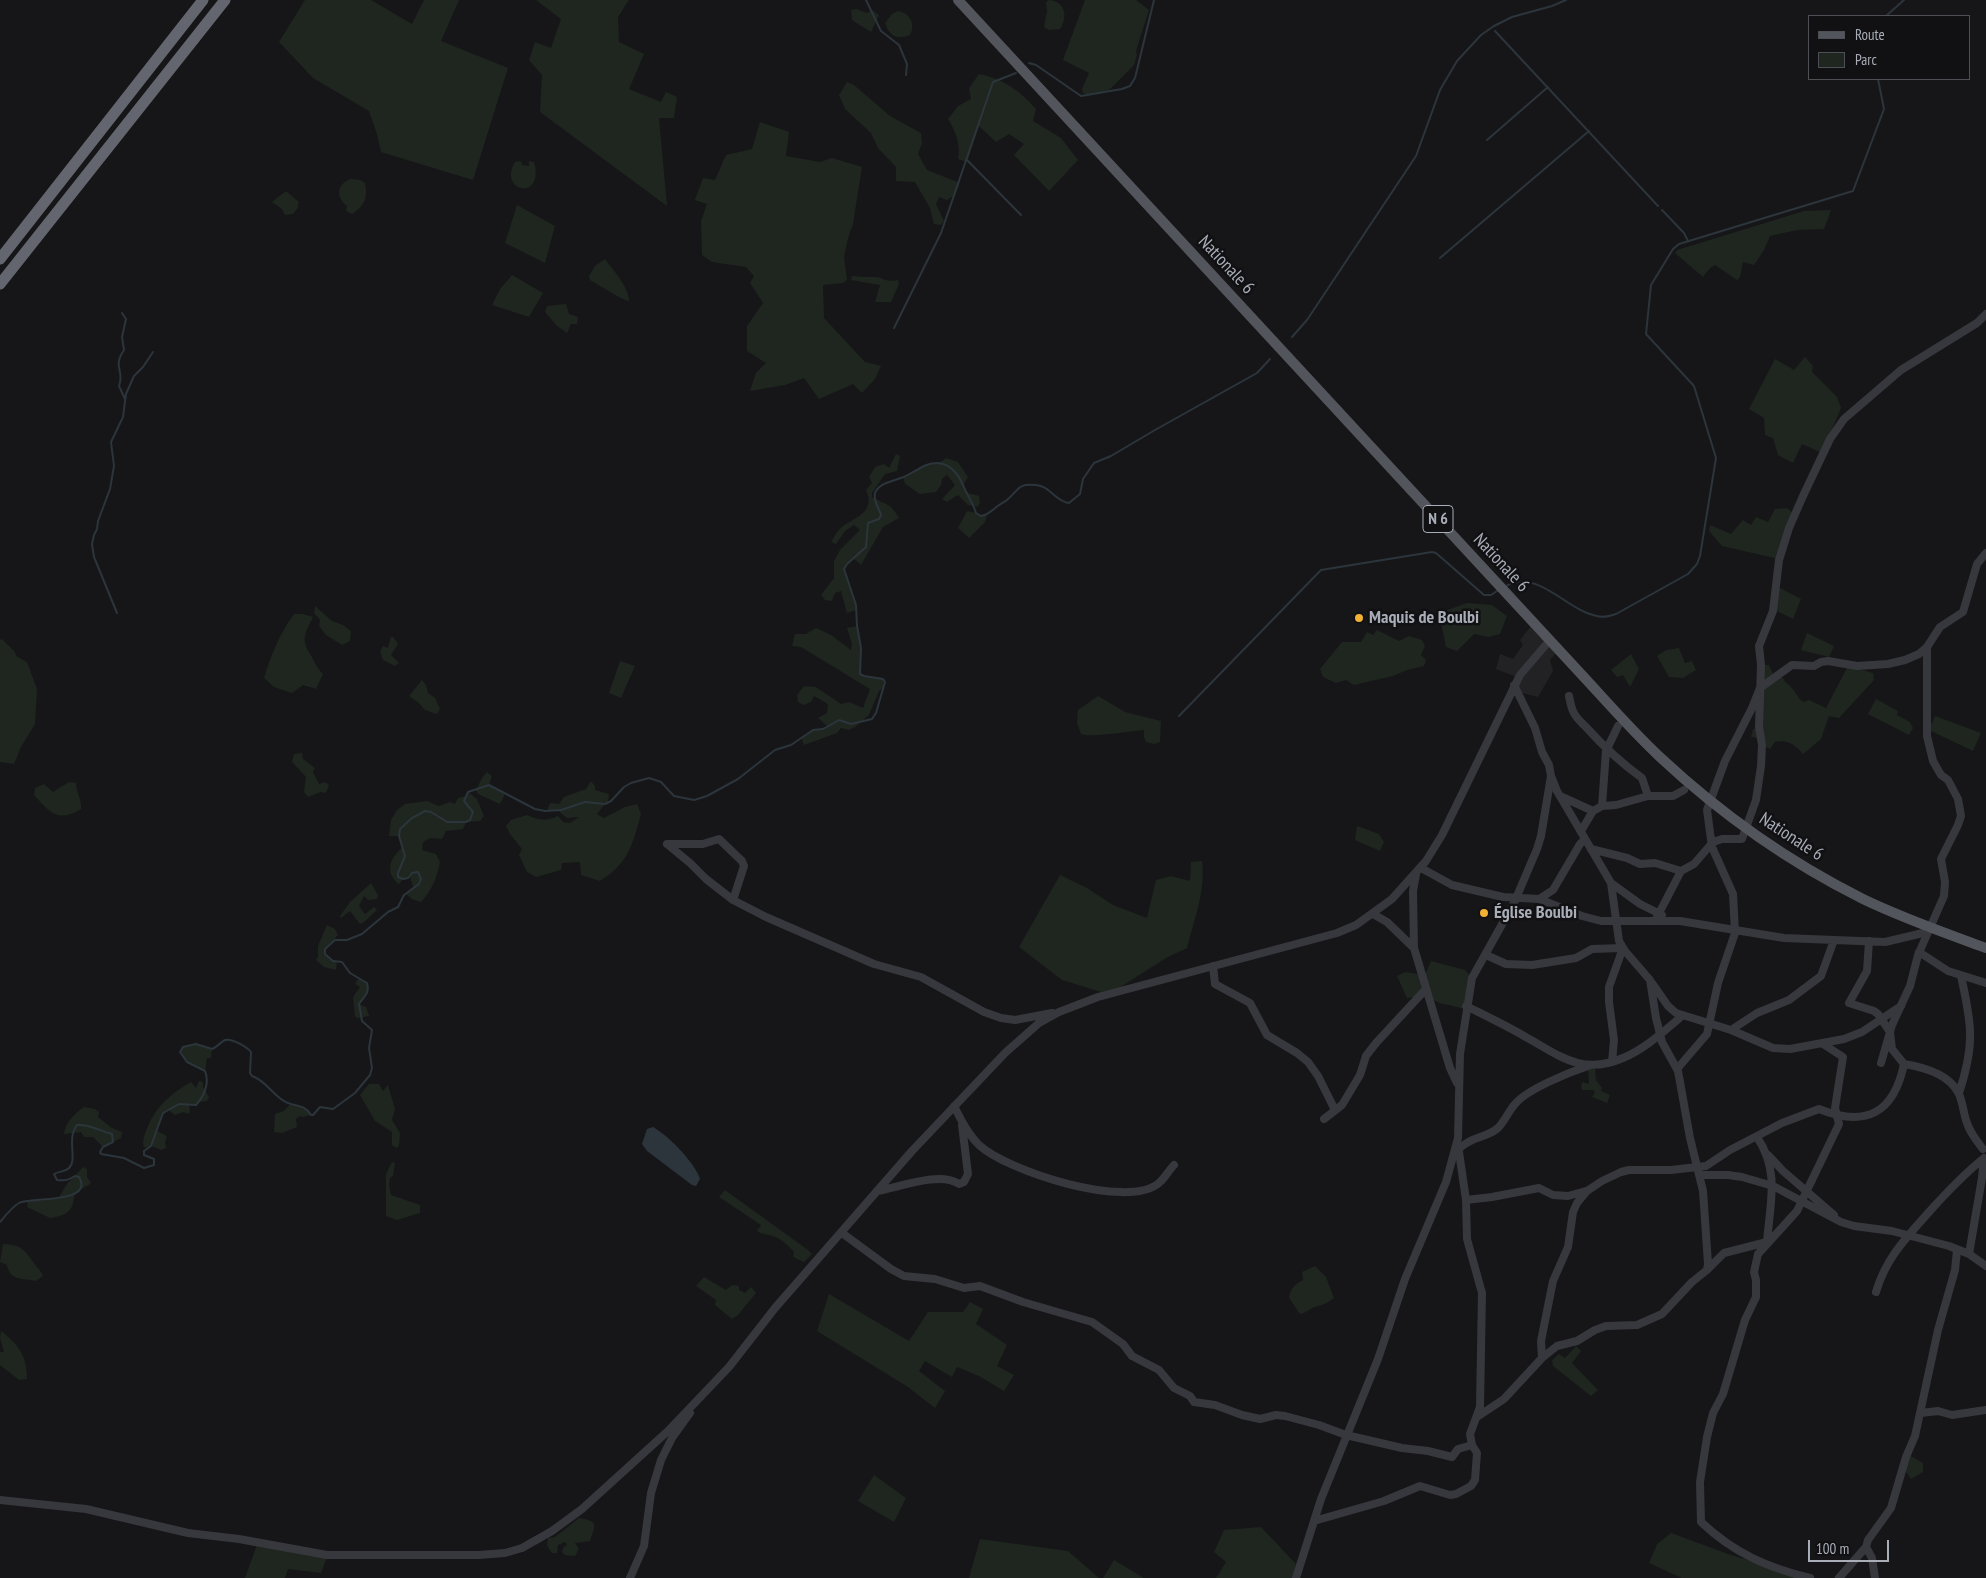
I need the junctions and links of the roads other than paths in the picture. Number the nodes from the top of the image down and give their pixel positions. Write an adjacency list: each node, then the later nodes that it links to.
1 (203, 0): 4 (highway)
2 (225, 0): 5 (highway)
3 (958, 0): 10 (main road, Nationale 6 / N 6)
4 (85, 150): 5 (highway); 6 (highway)
5 (98, 160): 7 (highway)
6 (0, 260)
7 (0, 284)
8 (1986, 314): 13 (street)
9 (1986, 553): 11 (street)
10 (1550, 640): 12 (street); 21 (main road, Nationale 6 / N 6)
11 (1927, 647): 13 (street); 38 (street)
12 (1514, 685): 17 (street); 28 (street)
13 (1760, 688): 21 (street); 24 (street)
14 (1569, 696): 16 (street)
15 (1618, 726): 16 (street)
16 (1606, 751): 20 (street); 22 (street)
17 (1551, 776): 19 (street); 31 (street)
18 (1684, 790): 20 (street)
19 (1560, 796): 23 (street); 25 (street)
20 (1648, 796): 22 (street)
21 (1711, 801): 24 (main road, Nationale 6 / N 6); 26 (street)
22 (1602, 806): 23 (street)
23 (1593, 811): 25 (street)
24 (1747, 829): 26 (street); 38 (main road, Nationale 6 / N 6)
25 (1583, 835): 27 (street); 32 (street)
26 (1713, 842): 29 (street); 37 (street)
27 (1591, 848): 29 (street); 30 (street)
28 (1419, 870): 31 (street); 34 (street); 41 (street)
29 (1681, 871): 35 (street)
30 (1610, 883): 35 (street); 36 (street)
31 (1516, 897): 32 (street); 45 (street)
32 (1539, 899): 36 (street)
33 (734, 900): 33 (street); 53 (street)
34 (1373, 914): 41 (street); 46 (street)
35 (1657, 917): 36 (street); 37 (street)
36 (1615, 921): 42 (street)
37 (1735, 930): 39 (street); 56 (street)
38 (1929, 930): 40 (street); 43 (main road, Nationale 6 / N 6); 44 (street)
39 (1834, 940): 40 (street); 57 (street)
40 (1869, 942): 55 (street)
41 (1414, 948): 50 (street)
42 (1622, 948): 45 (street); 48 (street); 61 (street)
43 (1986, 948)
44 (1919, 952): 47 (street); 52 (street)
45 (1486, 954): 51 (street)
46 (1213, 966): 53 (street); 69 (street)
47 (1961, 976): 49 (street); 67 (street)
48 (1650, 980): 54 (street); 59 (street)
49 (1986, 983)
50 (1426, 989): 66 (street); 69 (street)
51 (1466, 1006): 64 (street); 66 (street)
52 (1901, 1006): 55 (street); 58 (street)
53 (1059, 1012): 68 (street)
54 (1682, 1016): 56 (street); 59 (street)
55 (1882, 1019): 58 (street); 60 (street)
56 (1709, 1022): 57 (street); 65 (street)
57 (1731, 1030): 60 (street)
58 (1890, 1032): 62 (street); 63 (street)
59 (1661, 1033): 61 (street); 65 (street)
60 (1823, 1044): 70 (street)
61 (1612, 1062): 64 (street)
62 (1881, 1063)
63 (1904, 1064): 67 (street); 70 (street)
64 (1590, 1065): 76 (street)
65 (1677, 1069): 82 (street)
66 (1458, 1085): 74 (street)
67 (1959, 1093): 77 (street)
68 (954, 1106): 72 (street); 84 (street)
69 (1335, 1110): 71 (street)
70 (1837, 1116): 73 (street); 86 (street)
71 (1324, 1120)
72 (962, 1123): 81 (street); 84 (street)
73 (1757, 1137): 78 (street); 82 (street)
74 (1458, 1138): 76 (street); 79 (street)
75 (1986, 1140): 77 (street)
76 (1458, 1148): 79 (street); 87 (street)
77 (1983, 1149): 80 (street)
78 (1767, 1154): 83 (street); 86 (street)
79 (1453, 1156): 103 (street)
80 (1985, 1161): 91 (street); 94 (street)
81 (1174, 1165)
82 (1698, 1171): 83 (street); 85 (street); 96 (street)
83 (1773, 1186): 88 (street); 92 (street)
84 (877, 1191): 90 (street)
85 (1587, 1191): 87 (street); 98 (street)
86 (1807, 1192): 88 (street); 89 (street)
87 (1466, 1200): 102 (street)
88 (1802, 1201): 89 (street); 92 (street)
89 (1841, 1222): 91 (street)
90 (842, 1232): 99 (street); 103 (street)
91 (1908, 1235): 93 (street); 97 (street)
92 (1767, 1242): 96 (street); 110 (street)
93 (1957, 1250): 94 (street); 101 (street)
94 (1969, 1254): 95 (street)
95 (1986, 1266)
96 (1707, 1270): 98 (street)
97 (1876, 1292)
98 (1542, 1358): 102 (street)
99 (692, 1406): 105 (street); 108 (street)
100 (1986, 1410): 101 (street)
101 (1921, 1413): 107 (street)
102 (1477, 1418): 104 (street)
103 (1346, 1435): 104 (street); 106 (street)
104 (1472, 1445): 106 (street)
105 (0, 1500)
106 (1314, 1522): 109 (street)
107 (1866, 1547): 111 (street); 112 (street)
108 (630, 1578)
109 (1296, 1578)
110 (1810, 1578)
111 (1839, 1578)
112 (1875, 1578)

